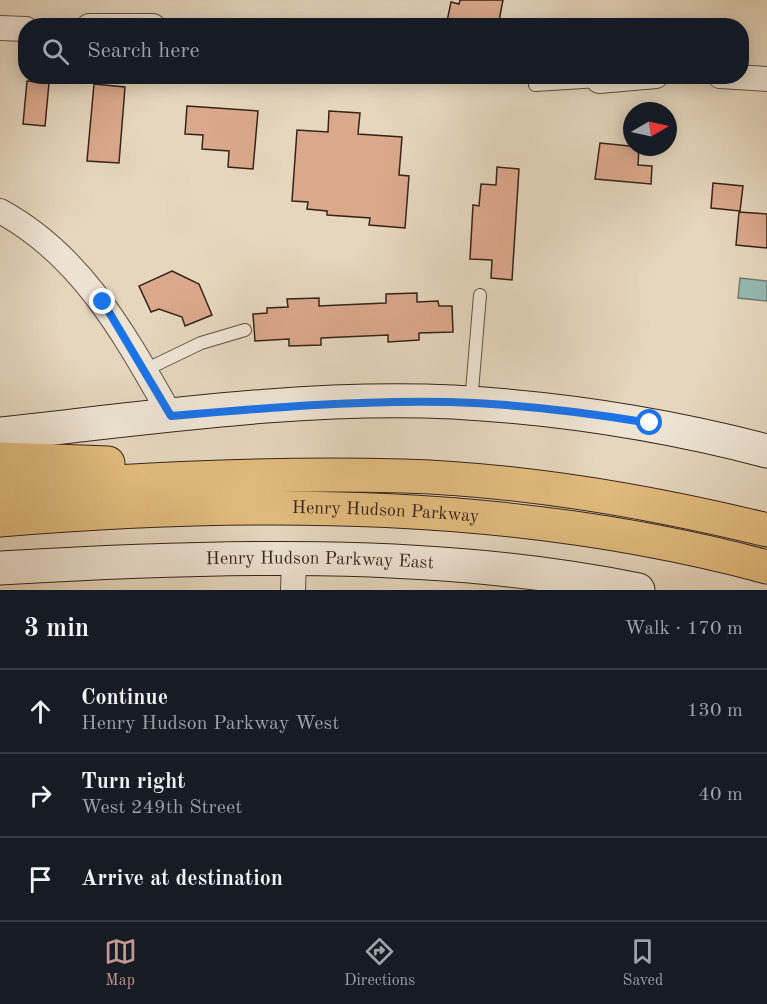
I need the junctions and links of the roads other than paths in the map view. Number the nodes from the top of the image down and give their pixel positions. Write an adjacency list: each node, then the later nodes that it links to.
1 (0, 28): 2 (street)
2 (18, 29)
3 (749, 78): 4 (street)
4 (767, 79)
5 (551, 84): 6 (lane)
6 (535, 85)
7 (0, 212): 10 (street)
8 (480, 295): 11 (lane)
9 (245, 330): 10 (lane)
10 (145, 370): 12 (street)
11 (471, 404): 12 (main road); 14 (main road)
12 (171, 416): 13 (main road)
13 (0, 434)
14 (767, 451)
15 (0, 459): 16 (highway)
16 (403, 476): 17 (highway, Henry Hudson Parkway); 19 (highway, Henry Hudson Parkway)
17 (0, 489)
18 (0, 520): 20 (highway, Henry Hudson Parkway)
19 (767, 530)
20 (767, 567)
21 (0, 568): 22 (main road, Henry Hudson Parkway East)
22 (294, 575): 23 (main road, Henry Hudson Parkway East)
23 (638, 590)

